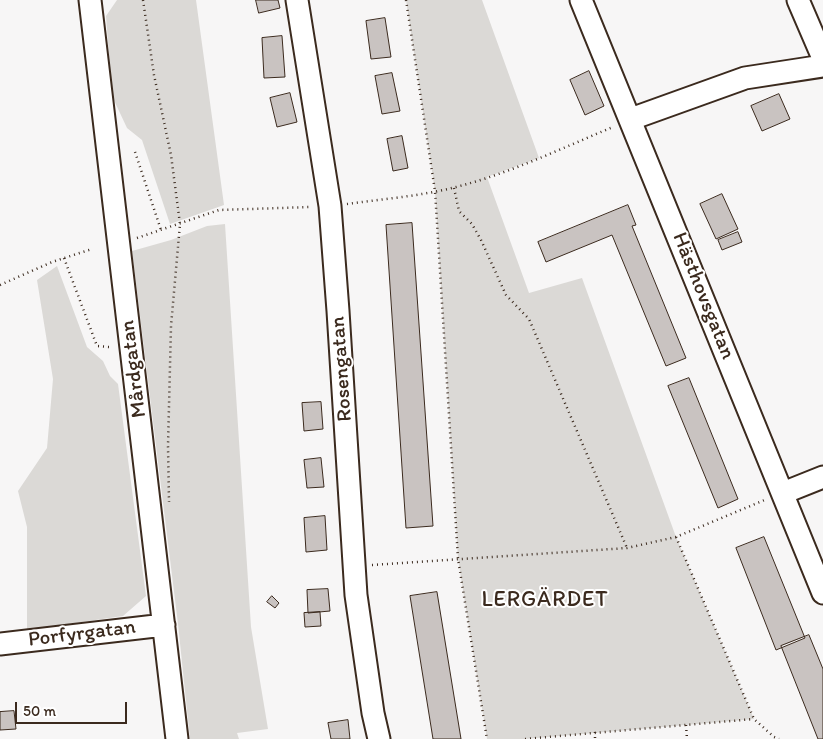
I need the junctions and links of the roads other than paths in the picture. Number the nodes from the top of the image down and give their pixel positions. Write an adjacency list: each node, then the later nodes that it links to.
1 (90, 0): 11 (street, Mårdgatan)
2 (297, 0): 14 (street, Rosengatan)
3 (581, 0): 7 (street, Hästhovsgatan)
4 (798, 0): 5 (street)
5 (823, 58)
6 (823, 66): 7 (street)
7 (631, 119): 9 (street, Hästhovsgatan)
8 (823, 477): 9 (street)
9 (783, 492): 10 (street, Hästhovsgatan)
10 (823, 593)
11 (164, 625): 12 (street, Porfyrgatan); 13 (street, Mårdgatan)
12 (0, 644)
13 (177, 739)
14 (379, 739)

